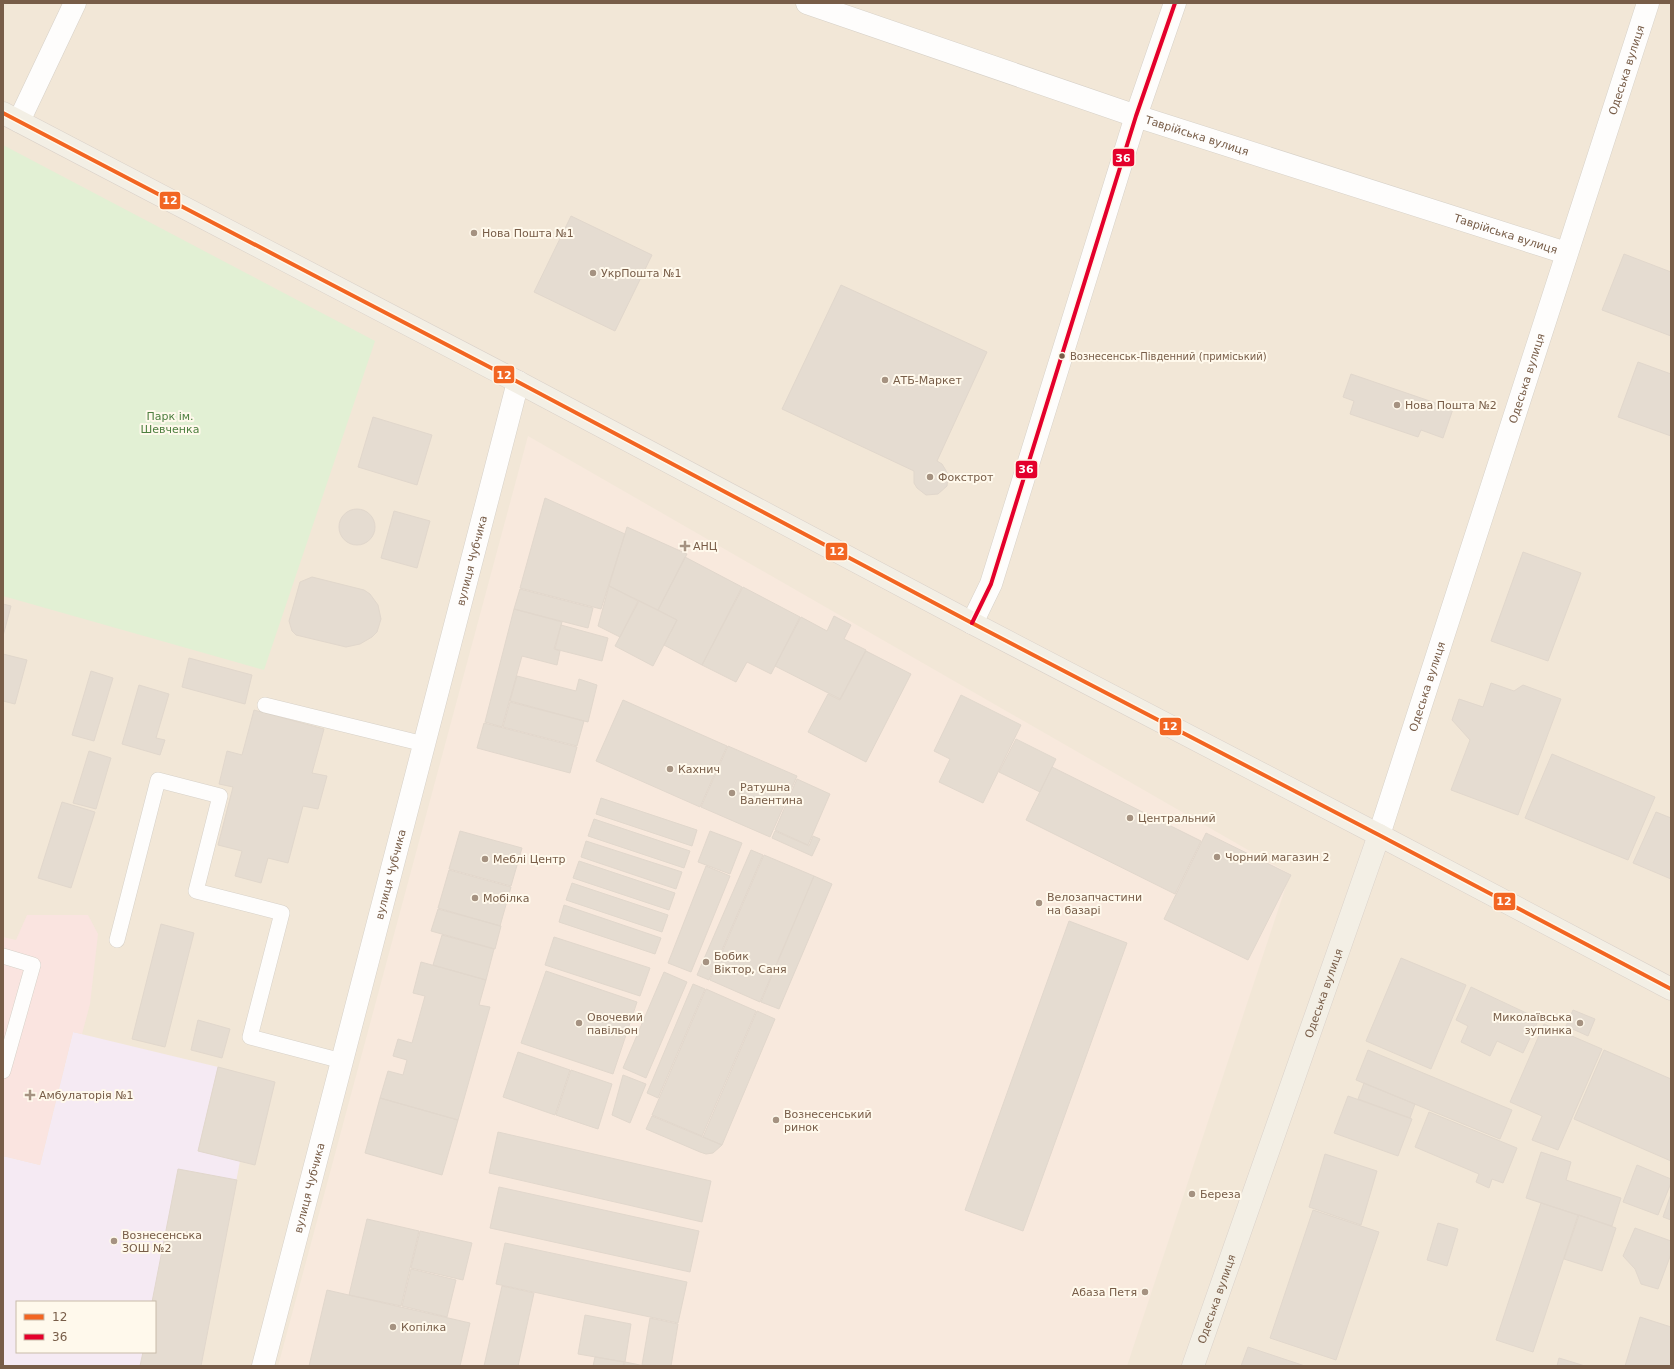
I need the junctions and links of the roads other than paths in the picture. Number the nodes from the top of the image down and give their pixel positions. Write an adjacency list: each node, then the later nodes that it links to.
1 (75, 3): 6 (street)
2 (807, 3): 5 (street, Таврійська вулиця)
3 (1175, 3): 5 (street)
4 (1648, 3): 7 (street, Одеська вулиця)
5 (1136, 116): 7 (street, Таврійська вулиця); 9 (street)
6 (11, 117): 8 (main road)
7 (1566, 253): 12 (street, Одеська вулиця)
8 (518, 382): 9 (main road); 11 (street, вулиця Чубчика)
9 (972, 623): 12 (main road)
10 (265, 705): 11 (lane)
11 (424, 744): 16 (street, вулиця Чубчика)
12 (1379, 834): 15 (main road); 19 (main road, Одеська вулиця)
13 (117, 940): 16 (lane)
14 (3, 956): 17 (lane)
15 (1671, 989)
16 (342, 1061): 18 (street, вулиця Чубчика)
17 (3, 1071)
18 (262, 1366)
19 (1193, 1366)

